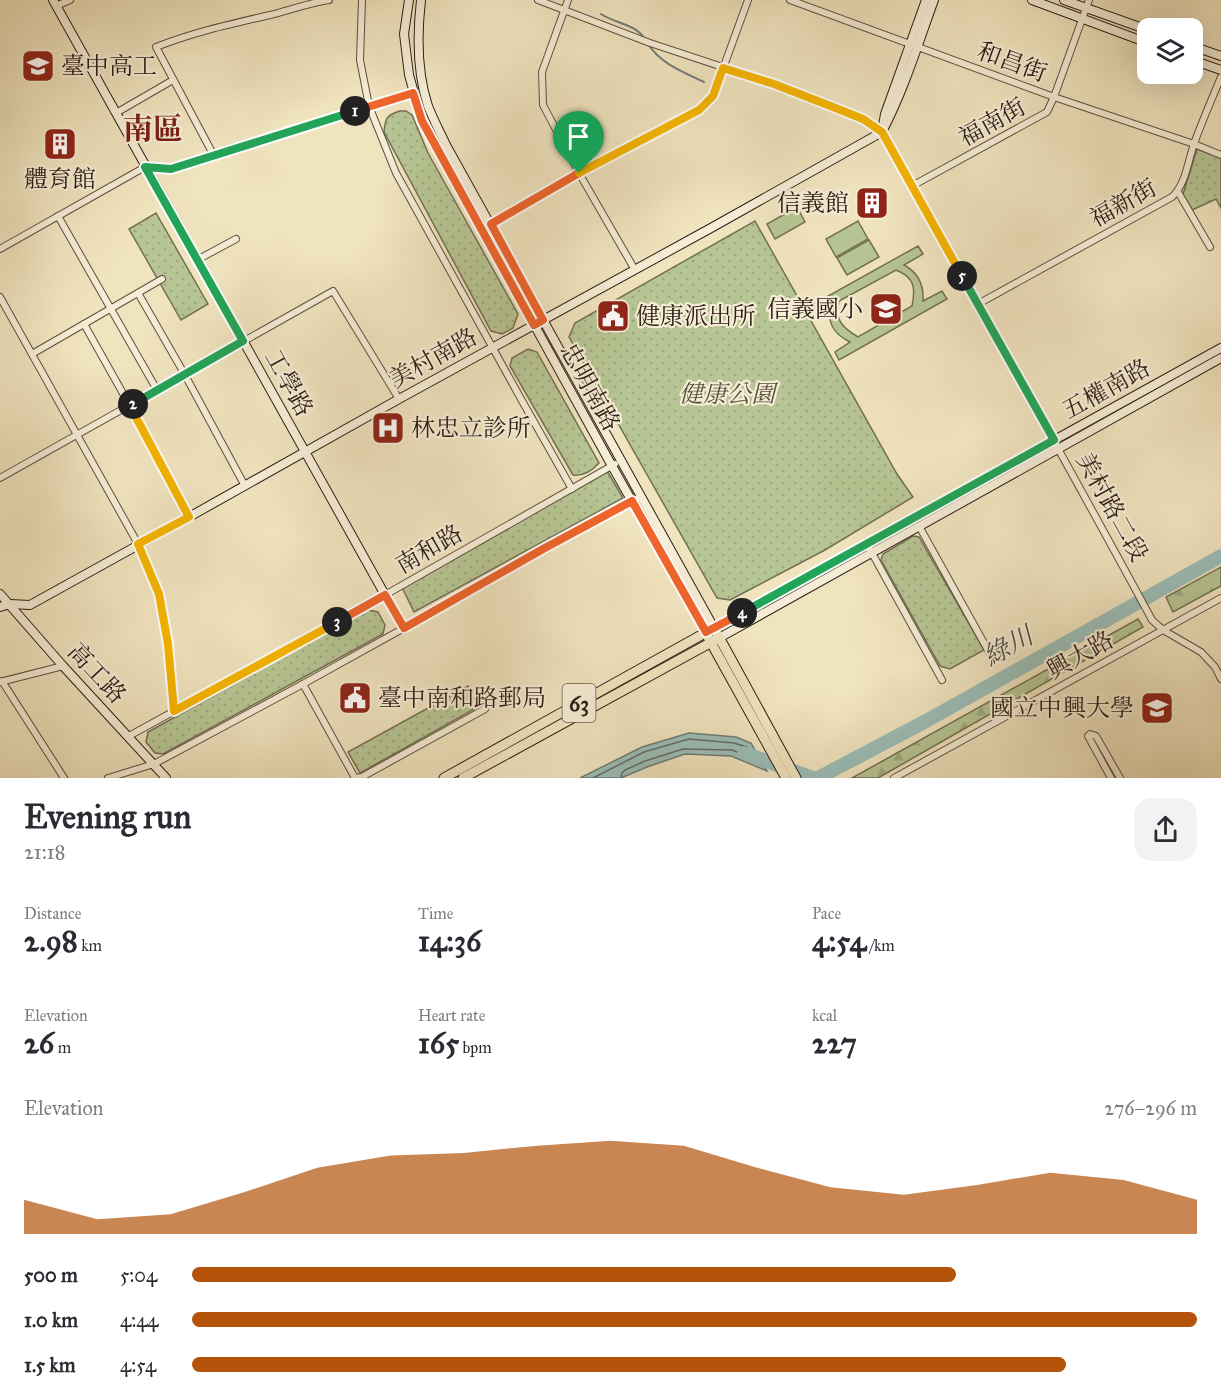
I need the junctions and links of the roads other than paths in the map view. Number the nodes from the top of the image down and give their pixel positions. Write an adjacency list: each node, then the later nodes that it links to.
1 (70, 0): 14 (street)
2 (329, 0): 27 (street)
3 (362, 0): 30 (street)
4 (409, 0): 28 (main road, 忠明南路)
5 (421, 0): 41 (main road, 忠明南路)
6 (538, 0): 16 (street)
7 (568, 0): 16 (street)
8 (748, 0): 24 (street)
9 (790, 0): 20 (street, 和昌街)
10 (926, 0): 20 (main road)
11 (934, 0): 20 (main road)
12 (1032, 0): 17 (main road)
13 (1064, 0): 15 (main road)
14 (55, 3): 31 (main road, 工學路)
15 (1087, 4): 17 (street, 福南街); 18 (main road)
16 (564, 10): 24 (street); 37 (street)
17 (1082, 19): 19 (main road); 29 (street, 福南街)
18 (1137, 25)
19 (1137, 39)
20 (915, 45): 29 (street, 和昌街); 32 (main road)
21 (1203, 50): 22 (main road)
22 (1221, 56)
23 (1203, 64): 25 (main road)
24 (723, 68): 32 (street); 37 (street)
25 (1221, 70)
26 (1221, 77): 33 (street, 福新街)
27 (173, 80): 31 (street); 35 (street)
28 (413, 93): 30 (street); 54 (main road, 忠明南路)
29 (1054, 97): 33 (street, 和昌街); 38 (street, 福南街)
30 (369, 106): 35 (street); 56 (street)
31 (116, 113): 36 (main road, 工學路)
32 (882, 132): 38 (street, 美村路二段); 46 (main road, 美村南路)
33 (1194, 144): 34 (street, 和昌街); 39 (street, 福新街)
34 (1221, 154)
35 (214, 156): 36 (street)
36 (145, 167): 40 (street); 45 (main road, 工學路)
37 (579, 173): 41 (street); 46 (street)
38 (912, 186): 50 (street, 美村路二段)
39 (1178, 192): 43 (street); 50 (street, 福新街)
40 (58, 216): 44 (street); 51 (street)
41 (491, 224): 52 (main road, 忠明南路)
42 (236, 239): 45 (street)
43 (1210, 247)
44 (0, 249)
45 (197, 260): 55 (main road, 工學路)
46 (634, 270): 52 (main road, 美村南路)
47 (162, 279): 48 (street)
48 (138, 293): 51 (street); 60 (street)
49 (0, 297): 58 (street)
50 (978, 304): 65 (street, 美村路二段)
51 (111, 309): 53 (street); 61 (street)
52 (543, 320): 54 (main road, 美村南路); 68 (main road, 忠明南路)
53 (84, 324): 58 (street); 63 (street)
54 (534, 325): 56 (main road, 美村南路); 69 (main road, 忠明南路)
55 (243, 341): 60 (street); 62 (street); 67 (main road, 工學路)
56 (492, 348): 62 (main road, 美村南路); 72 (street)
57 (1221, 348): 65 (main road, 五權南路)
58 (32, 354): 64 (street)
59 (1221, 358): 66 (main road, 五權南路)
60 (185, 375): 61 (street); 71 (street)
61 (157, 390): 63 (street)
62 (399, 399): 67 (main road, 美村南路)
63 (130, 406): 64 (street); 75 (street)
64 (77, 436): 70 (street); 77 (street)
65 (1054, 440): 66 (street, 美村路二段); 78 (main road, 五權南路)
66 (1058, 450): 76 (main road, 五權南路); 86 (street, 美村路二段)
67 (306, 451): 71 (main road, 美村南路); 80 (main road, 工學路)
68 (621, 461): 69 (street, 南和路); 73 (main road, 忠明南路)
69 (612, 466): 72 (street, 南和路); 74 (main road, 忠明南路)
70 (0, 478)
71 (245, 486): 75 (main road, 美村南路)
72 (572, 489): 80 (street, 南和路)
73 (641, 497): 74 (street); 85 (main road, 忠明南路)
74 (632, 501): 84 (street); 85 (main road, 忠明南路)
75 (189, 517): 77 (main road, 美村南路)
76 (918, 526): 78 (main road, 五權南路); 88 (street)
77 (138, 544): 82 (main road, 美村南路); 95 (street)
78 (870, 548): 85 (main road, 五權南路); 87 (main road, 五權南路); 91 (street)
79 (0, 594): 82 (main road, 高工路)
80 (385, 595): 84 (main road, 工學路); 95 (street, 南和路)
81 (1221, 598): 86 (street, 興大路)
82 (9, 604): 83 (main road, 美村南路); 89 (main road, 高工路)
83 (0, 607)
84 (404, 628): 93 (street)
85 (710, 630): 87 (main road, 忠明南路); 102 (main road, 五權南路 / 63)
86 (1163, 630): 90 (street); 106 (street, 興大路)
87 (715, 640): 103 (main road, 五權南路 / 63); 104 (main road, 忠明南路); 105 (main road, 忠明南路)
88 (989, 652)
89 (63, 666): 92 (street); 96 (main road, 高工路)
90 (1221, 679)
91 (942, 680)
92 (1, 682): 98 (street)
93 (303, 684): 97 (street); 101 (street)
94 (485, 709): 101 (street)
95 (174, 711): 96 (street, 南和路)
96 (129, 736): 97 (main road, 高工路)
97 (153, 764): 99 (street); 100 (main road, 高工路)
98 (64, 778)
99 (108, 778)
100 (166, 778)
101 (355, 778)
102 (444, 778)
103 (463, 778)
104 (786, 778)
105 (796, 778)
106 (894, 778)
107 (1111, 778): 108 (street)
108 (1120, 778)

